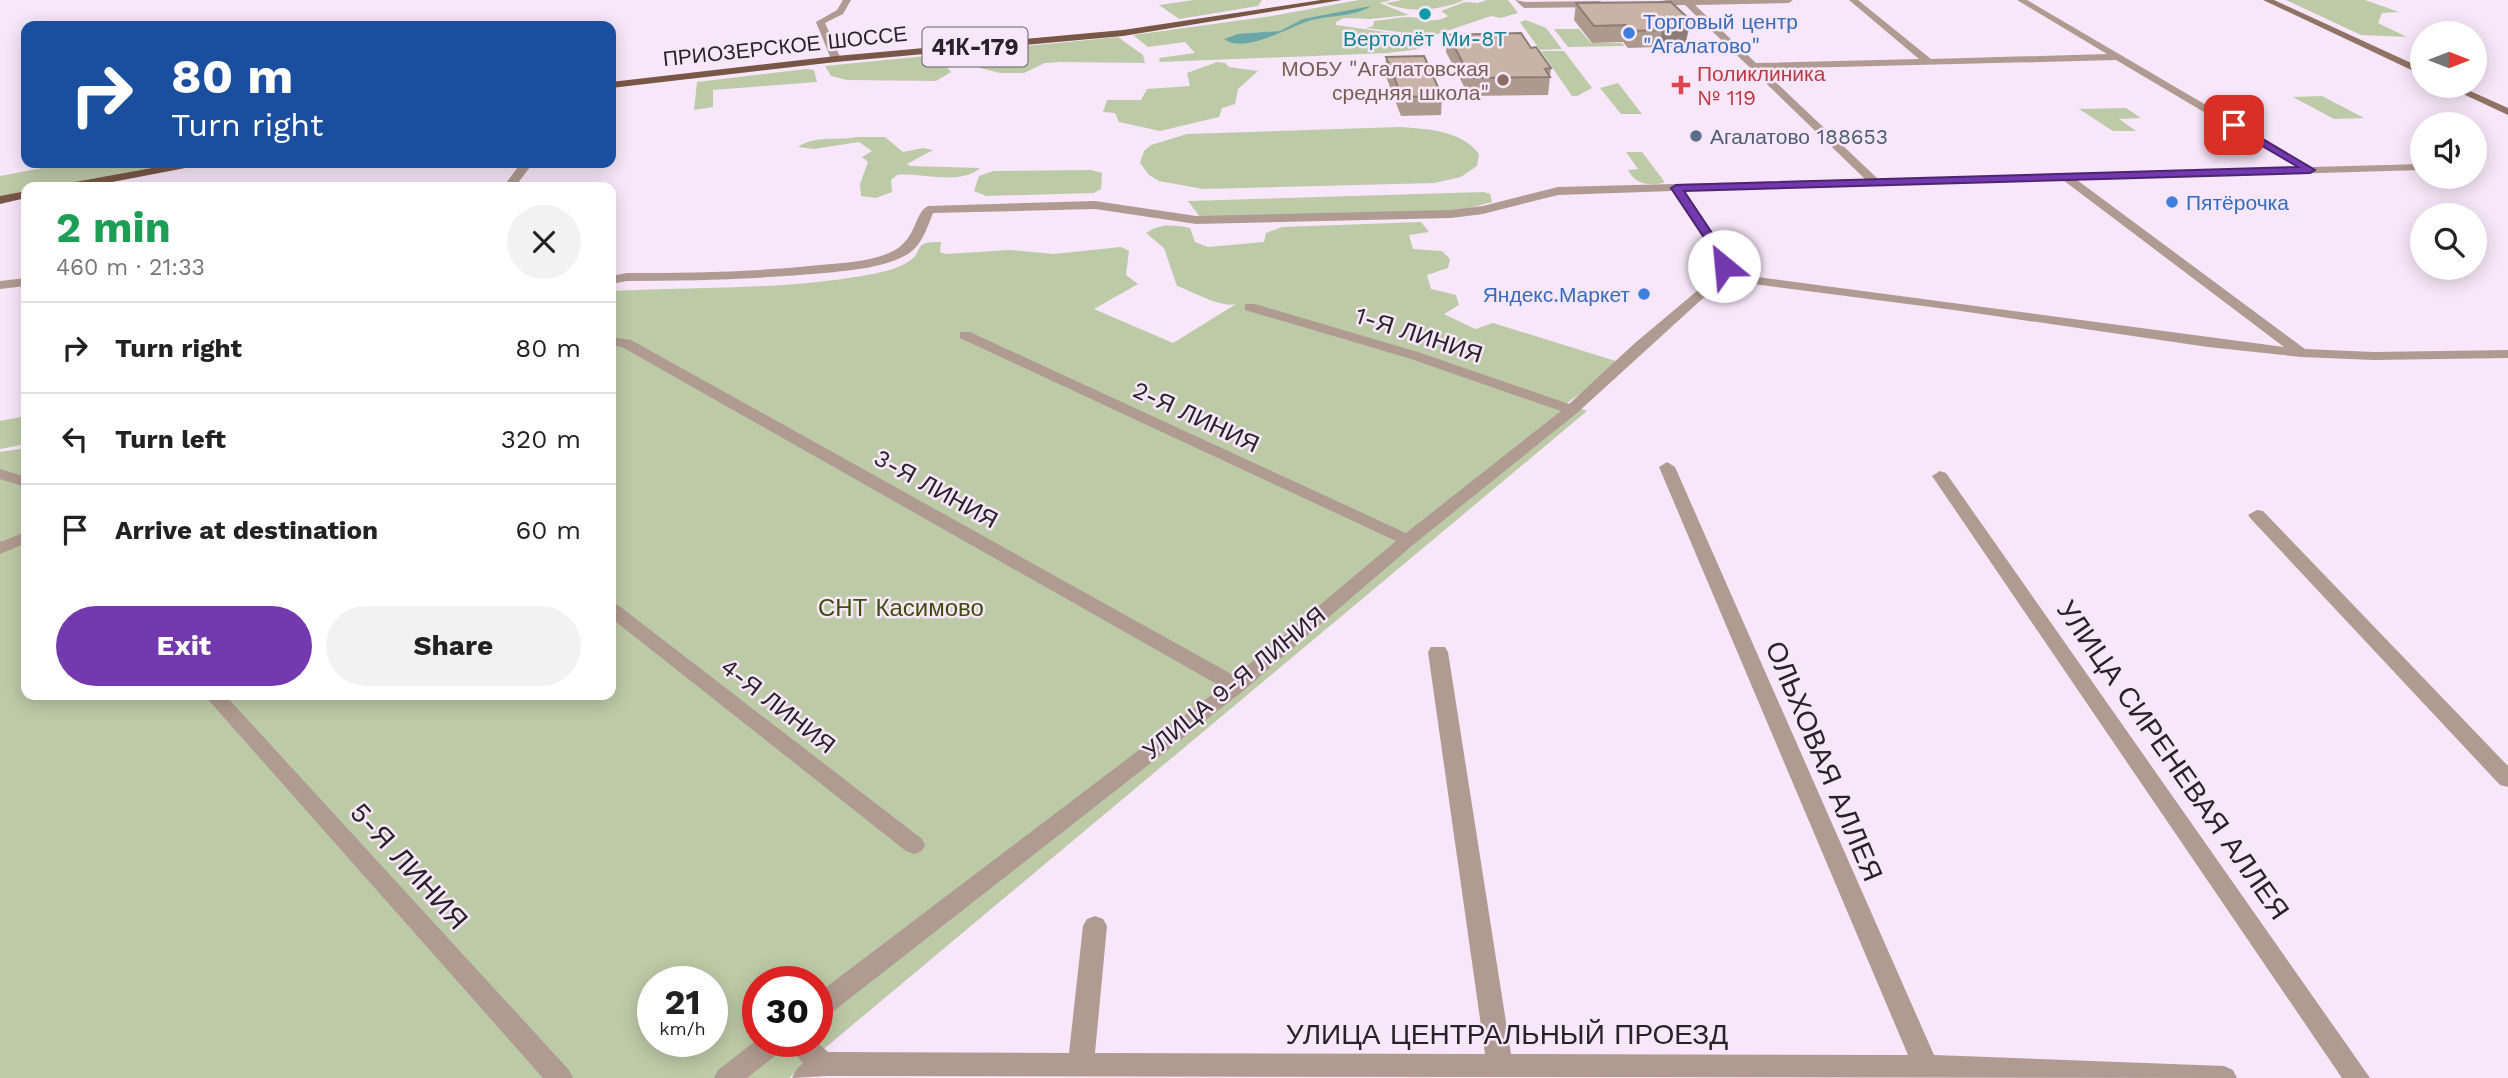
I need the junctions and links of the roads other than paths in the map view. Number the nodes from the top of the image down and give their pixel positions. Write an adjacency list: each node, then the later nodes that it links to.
1 (847, 0): 12 (street)
2 (1338, 0): 12 (main road, ПРИОЗЕРСКОЕ ШОССЕ / 41К-179)
3 (1519, 0): 10 (street)
4 (1789, 0): 8 (street)
5 (1853, 0): 13 (street)
6 (2021, 0): 11 (street)
7 (2267, 0): 15 (main road)
8 (1687, 2): 9 (street); 14 (street)
9 (1633, 3)
10 (1606, 4)
11 (2118, 57): 13 (street); 21 (street)
12 (836, 58): 16 (main road, ПРИОЗЕРСКОЕ ШОССЕ / 41К-179)
13 (1929, 61): 14 (street)
14 (1751, 66): 24 (street)
15 (2410, 66)
16 (616, 84)
17 (2477, 98): 18 (main road)
18 (2508, 112)
19 (2410, 167): 21 (street)
20 (170, 168): 23 (main road)
21 (2310, 170): 22 (street)
22 (2067, 178): 24 (street); 35 (street)
23 (95, 182)
24 (1876, 183): 25 (street)
25 (1676, 188): 28 (street); 29 (street)
26 (21, 196): 27 (main road)
27 (0, 200)
28 (1720, 276): 35 (street); 37 (street, УЛИЦА 9-Я ЛИНИЯ)
29 (616, 279)
30 (21, 283): 31 (street)
31 (0, 285)
32 (1250, 307): 37 (street, 1-Я ЛИНИЯ)
33 (965, 335): 44 (street, 2-Я ЛИНИЯ)
34 (616, 342): 48 (street, 3-Я ЛИНИЯ)
35 (2301, 353): 36 (street)
36 (2508, 354)
37 (1572, 410): 44 (street, УЛИЦА 9-Я ЛИНИЯ)
38 (1667, 467): 58 (street, ОЛЬХОВАЯ АЛЛЕЯ)
39 (0, 474): 41 (street)
40 (1940, 476): 62 (street, УЛИЦА СИРЕНЕВАЯ АЛЛЕЯ)
41 (21, 480)
42 (2258, 515): 50 (street)
43 (21, 539): 45 (street)
44 (1408, 540): 48 (street, УЛИЦА 9-Я ЛИНИЯ)
45 (0, 549)
46 (616, 613): 51 (street, 4-Я ЛИНИЯ)
47 (1438, 652): 57 (street)
48 (1236, 686): 53 (street, УЛИЦА 9-Я ЛИНИЯ)
49 (219, 700): 59 (street, 5-Я ЛИНИЯ)
50 (2508, 779)
51 (914, 845)
52 (1095, 926): 56 (street)
53 (833, 997)
54 (754, 1057): 60 (street)
55 (814, 1071): 56 (street, УЛИЦА ЦЕНТРАЛЬНЫЙ ПРОЕЗД)
56 (1079, 1071): 57 (street, УЛИЦА ЦЕНТРАЛЬНЫЙ ПРОЕЗД)
57 (1501, 1072): 58 (street, УЛИЦА ЦЕНТРАЛЬНЫЙ ПРОЕЗД)
58 (1928, 1072): 61 (street, УЛИЦА ЦЕНТРАЛЬНЫЙ ПРОЕЗД)
59 (560, 1078)
60 (727, 1078)
61 (2224, 1078)
62 (2357, 1078)

